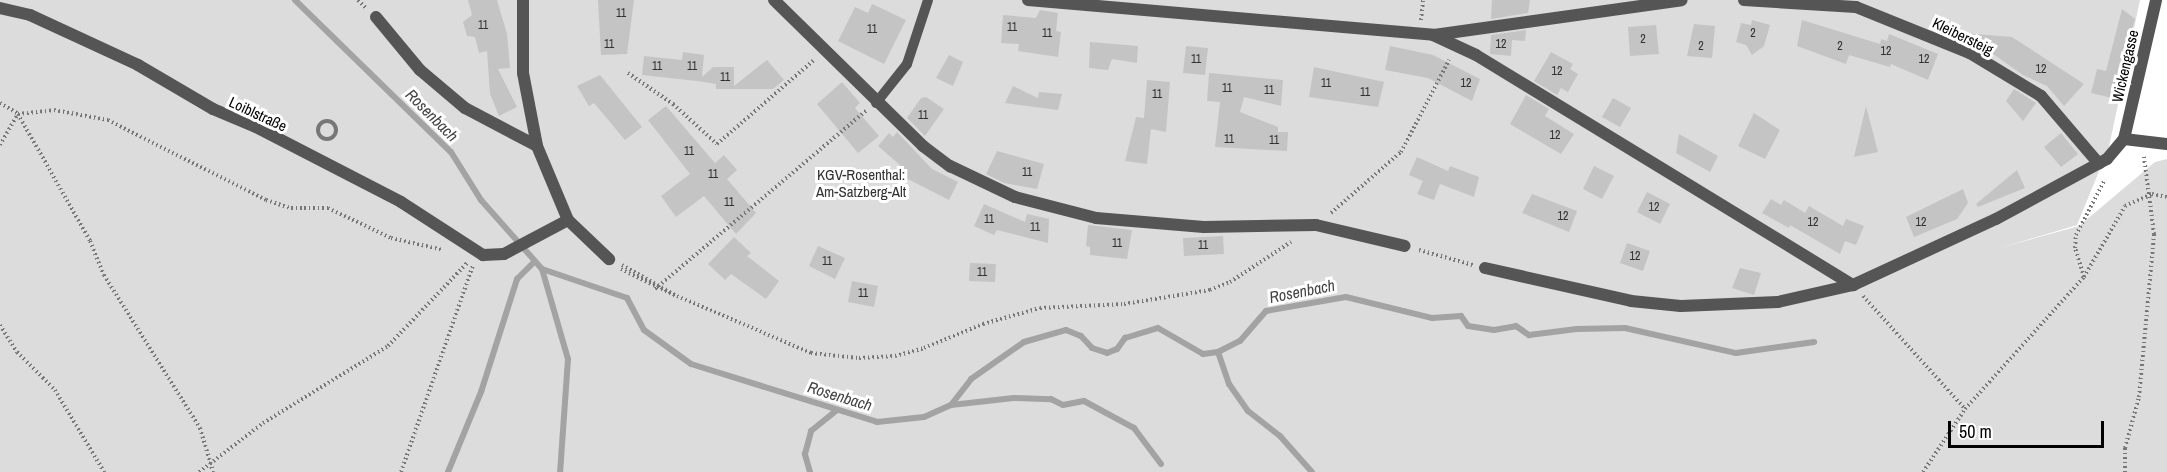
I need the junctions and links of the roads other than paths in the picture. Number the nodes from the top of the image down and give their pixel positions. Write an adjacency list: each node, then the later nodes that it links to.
1 (524, 0): 14 (street)
2 (774, 0): 11 (street)
3 (928, 0): 11 (lane)
4 (1028, 0): 10 (street)
5 (1682, 0): 10 (street)
6 (1744, 0): 15 (street, Kleibersteig)
7 (2156, 0): 12 (street, Wickengasse)
8 (0, 8): 16 (street, Loiblstraße)
9 (375, 17): 14 (street)
10 (1432, 35): 20 (street)
11 (876, 103): 17 (street)
12 (2124, 139): 13 (street); 15 (street)
13 (2167, 144)
14 (537, 146): 16 (street)
15 (2099, 164): 20 (street)
16 (568, 220): 18 (street)
17 (1405, 246)
18 (612, 262)
19 (1485, 268): 20 (street)
20 (1853, 285)

